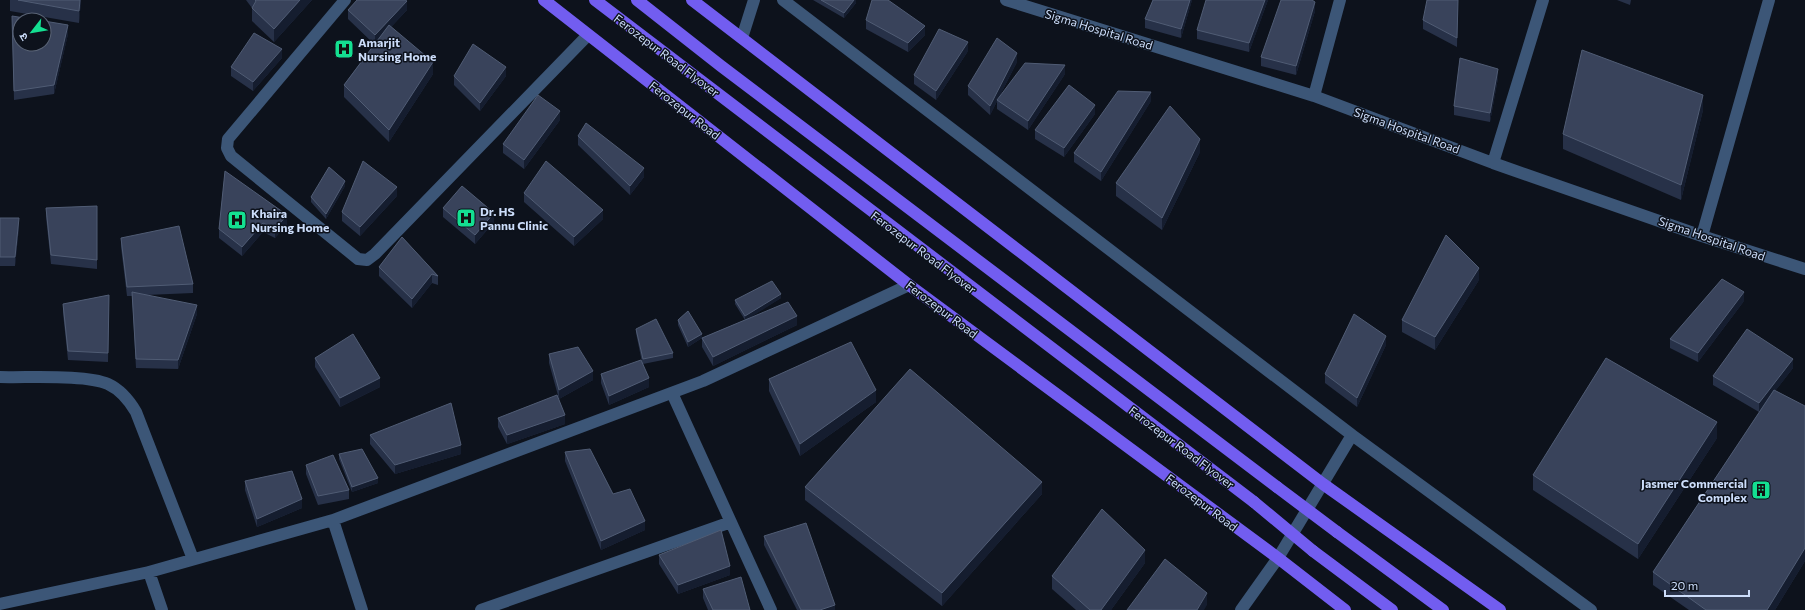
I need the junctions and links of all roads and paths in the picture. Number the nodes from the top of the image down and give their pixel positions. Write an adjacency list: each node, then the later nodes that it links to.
1 (344, 0): 12 (street)
2 (544, 0): 12 (main road, Ferozepur Road)
3 (595, 0): 35 (main road, Ferozepur Road Flyover, bridge)
4 (637, 0): 36 (main road, Ferozepur Road Flyover, bridge)
5 (692, 0): 13 (main road)
6 (754, 0): 13 (street)
7 (783, 0): 21 (street)
8 (1006, 0): 14 (street, Sigma Hospital Road)
9 (1340, 0): 14 (street)
10 (1543, 0): 15 (street)
11 (1769, 0): 16 (street)
12 (588, 35): 18 (main road, Ferozepur Road)
13 (742, 38): 22 (main road)
14 (1314, 96): 15 (street, Sigma Hospital Road)
15 (1493, 163): 16 (street, Sigma Hospital Road)
16 (1702, 236): 17 (street, Sigma Hospital Road)
17 (1805, 269)
18 (909, 285): 20 (street); 25 (main road, Ferozepur Road)
19 (0, 377): 26 (street)
20 (672, 393): 23 (street); 24 (street)
21 (1352, 435): 22 (street); 38 (street)
22 (1322, 484): 25 (street); 37 (main road)
23 (333, 520): 26 (street); 30 (street)
24 (731, 522): 31 (street); 32 (street)
25 (1278, 558): 33 (street); 34 (main road, Ferozepur Road)
26 (194, 559): 27 (street)
27 (149, 572): 28 (street); 29 (street)
28 (0, 604)
29 (162, 610)
30 (362, 610)
31 (481, 610)
32 (771, 610)
33 (1241, 610)
34 (1345, 610)
35 (1392, 610)
36 (1443, 610)
37 (1500, 610)
38 (1591, 610)

